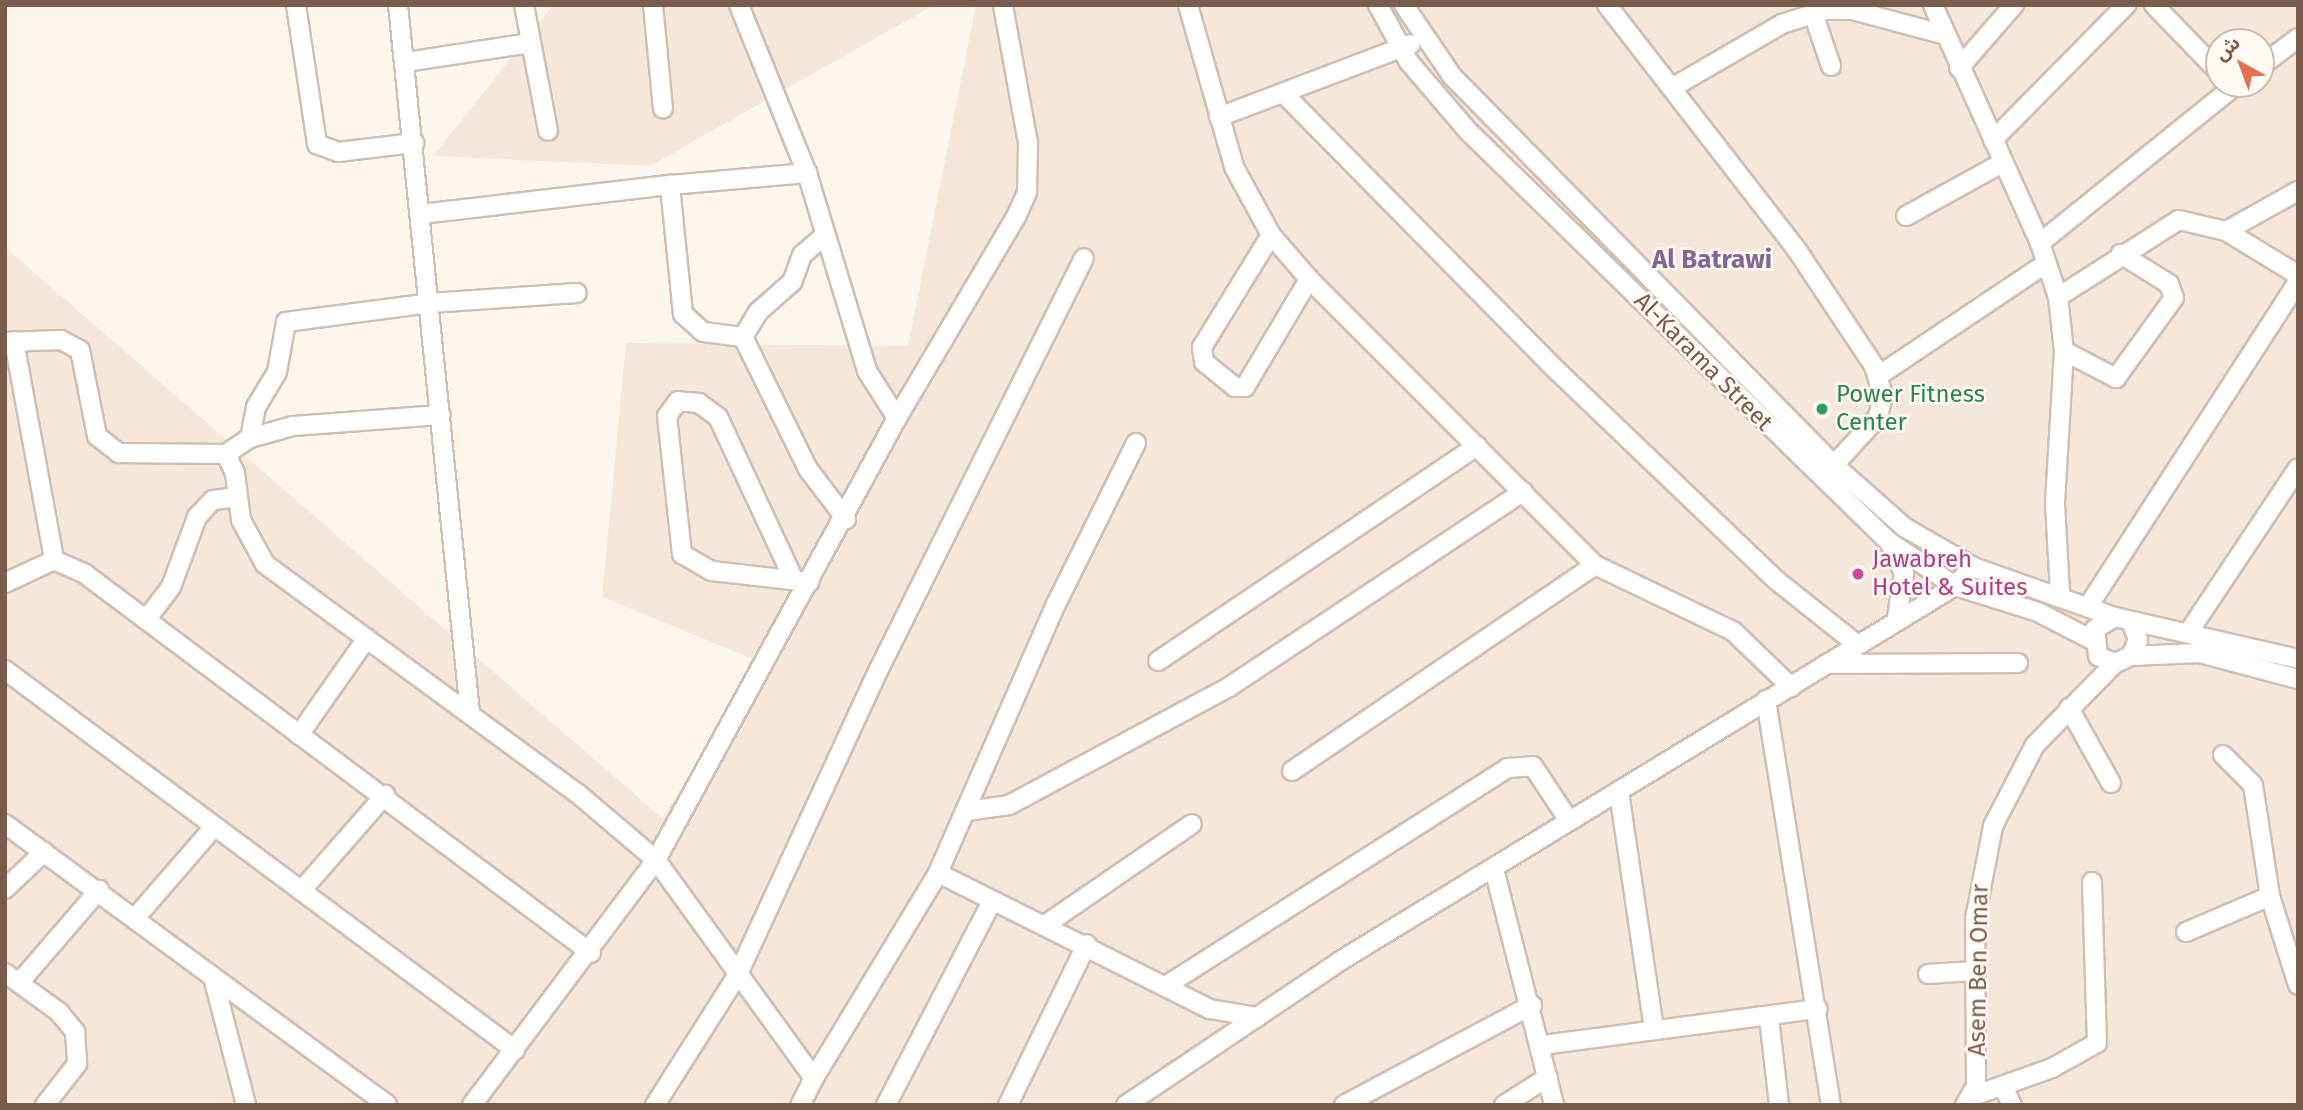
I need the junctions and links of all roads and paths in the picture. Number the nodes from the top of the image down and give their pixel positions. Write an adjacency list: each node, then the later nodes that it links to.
1 (296, 5): 33 (street)
2 (398, 5): 23 (street)
3 (524, 5): 19 (street)
4 (653, 5): 29 (street)
5 (738, 5): 35 (street)
6 (1003, 5): 58 (street)
7 (1188, 5): 30 (street)
8 (1378, 5): 20 (street, Al-Karama Street)
9 (1404, 5): 17 (street, Al-Karama Street)
10 (1607, 5): 26 (street)
11 (1933, 5): 16 (street)
12 (2014, 5): 25 (street)
13 (2126, 5): 32 (street)
14 (2154, 5): 22 (street)
15 (1813, 13): 16 (street); 24 (street); 26 (street)
16 (1945, 35): 25 (street)
17 (1421, 37): 20 (street); 63 (street, Al-Karama Street)
18 (2298, 38): 21 (street)
19 (530, 43): 23 (street); 31 (street)
20 (1401, 48): 27 (street); 68 (street, Al-Karama Street)
21 (2275, 55)
22 (2205, 58)
23 (405, 62): 33 (street)
24 (1831, 66)
25 (1959, 68): 32 (street)
26 (1675, 86): 56 (street)
27 (1286, 96): 30 (street); 83 (street)
28 (2217, 98): 43 (street)
29 (663, 109)
30 (1219, 117): 42 (street)
31 (548, 131)
32 (1993, 140): 34 (street)
33 (414, 143): 38 (street)
34 (2002, 163): 39 (street); 43 (street)
35 (807, 173): 36 (street); 41 (street)
36 (670, 185): 38 (street); 53 (street)
37 (2298, 191): 40 (street)
38 (422, 214): 52 (street)
39 (1906, 216)
40 (2225, 231): 44 (street); 47 (street)
41 (825, 235): 53 (street); 58 (street)
42 (1271, 235): 48 (street); 48 (street)
43 (2040, 243): 46 (street)
44 (2121, 254): 51 (street); 55 (street)
45 (1084, 258): 122 (street)
46 (2047, 263): 51 (street); 56 (street)
47 (2298, 275)
48 (1309, 279): 61 (street)
49 (2298, 282): 76 (street)
50 (577, 293): 52 (street)
51 (2057, 297): 55 (street)
52 (430, 303): 57 (street); 59 (street)
53 (743, 337): 67 (street)
54 (10, 341): 62 (street); 69 (street)
55 (2064, 351): 75 (street)
56 (1878, 376): 63 (street)
57 (441, 415): 59 (street); 94 (street)
58 (897, 418): 67 (street)
59 (250, 438): 62 (street)
60 (1136, 443): 101 (street)
61 (1477, 446): 65 (street); 86 (street)
62 (226, 454): 66 (street)
63 (1834, 465): 71 (street, Al-Karama Street)
64 (2298, 468): 81 (street)
65 (1523, 492): 70 (street); 101 (street)
66 (236, 497): 79 (street); 82 (street)
67 (846, 519): 72 (street)
68 (1888, 541): 74 (street, Al-Karama Street); 77 (street)
69 (54, 560): 73 (street); 79 (street)
70 (1595, 565): 91 (street); 97 (street)
71 (1973, 567): 74 (street); 75 (street, Al-Karama Street)
72 (801, 581): 72 (street); 107 (street)
73 (5, 583)
74 (1955, 586): 77 (street); 84 (street, Al-Karama Street)
75 (2060, 594): 76 (street, Al-Karama Street)
76 (2089, 606): 78 (street, Al-Karama Street)
77 (1897, 617): 83 (street)
78 (2115, 617): 80 (street, Al-Karama Street); 84 (street, Asem Ben Omar)
79 (146, 620): 95 (street)
80 (2132, 624): 81 (street, Al-Karama Street); 84 (street)
81 (2188, 633): 85 (street, Al-Karama Street)
82 (366, 638): 94 (street); 95 (street)
83 (1854, 642): 88 (street)
84 (2109, 654): 90 (street); 93 (street, Asem Ben Omar)
85 (2296, 655)
86 (1158, 661)
87 (2018, 663): 88 (street)
88 (1826, 664): 91 (street)
89 (5, 670): 105 (street)
90 (2298, 679)
91 (1791, 687): 92 (street)
92 (1766, 701): 99 (street); 129 (street)
93 (2069, 708): 98 (street); 121 (street, Asem Ben Omar)
94 (470, 713): 107 (street)
95 (299, 736): 100 (street)
96 (2223, 755): 114 (street)
97 (1292, 771)
98 (2111, 783)
99 (1619, 792): 102 (street); 132 (street)
100 (385, 795): 113 (street); 120 (street)
101 (967, 811): 109 (street)
102 (1568, 818): 108 (street); 126 (street)
103 (5, 824): 106 (street)
104 (1192, 824): 117 (street)
105 (214, 827): 113 (street); 116 (street)
106 (44, 852): 111 (street); 112 (street)
107 (656, 860): 120 (street); 122 (street)
108 (1494, 869): 128 (street); 130 (street)
109 (938, 873): 115 (street); 136 (street)
110 (2092, 882): 137 (street)
111 (5, 889)
112 (99, 891): 116 (street); 125 (street)
113 (301, 891): 134 (street)
114 (2270, 896): 118 (street); 127 (street)
115 (991, 903): 117 (street); 145 (street)
116 (136, 917): 124 (street)
117 (1045, 925): 119 (street)
118 (2186, 932)
119 (1087, 944): 126 (street); 146 (street)
120 (591, 953): 134 (street)
121 (1974, 971): 123 (street); 138 (street, Asem Ben Omar)
122 (738, 974): 136 (street); 143 (street)
123 (1928, 974)
124 (212, 977): 140 (street); 141 (street)
125 (12, 978): 139 (street)
126 (1167, 985): 130 (street)
127 (2298, 985)
128 (1532, 1005): 133 (street); 148 (street)
129 (1818, 1009): 131 (street); 152 (street)
130 (1257, 1017): 147 (street)
131 (1769, 1018): 132 (street); 151 (street)
132 (1654, 1028): 133 (street)
133 (1543, 1045): 135 (street)
134 (515, 1050): 142 (street)
135 (1548, 1077): 149 (street); 150 (street)
136 (814, 1078): 144 (street)
137 (2003, 1086): 138 (street); 153 (street)
138 (1969, 1101)
139 (44, 1105)
140 (246, 1105)
141 (387, 1105)
142 (472, 1105)
143 (655, 1105)
144 (800, 1105)
145 (886, 1105)
146 (1008, 1105)
147 (1126, 1105)
148 (1344, 1105)
149 (1504, 1105)
150 (1554, 1105)
151 (1780, 1105)
152 (1831, 1105)
153 (2012, 1105)

